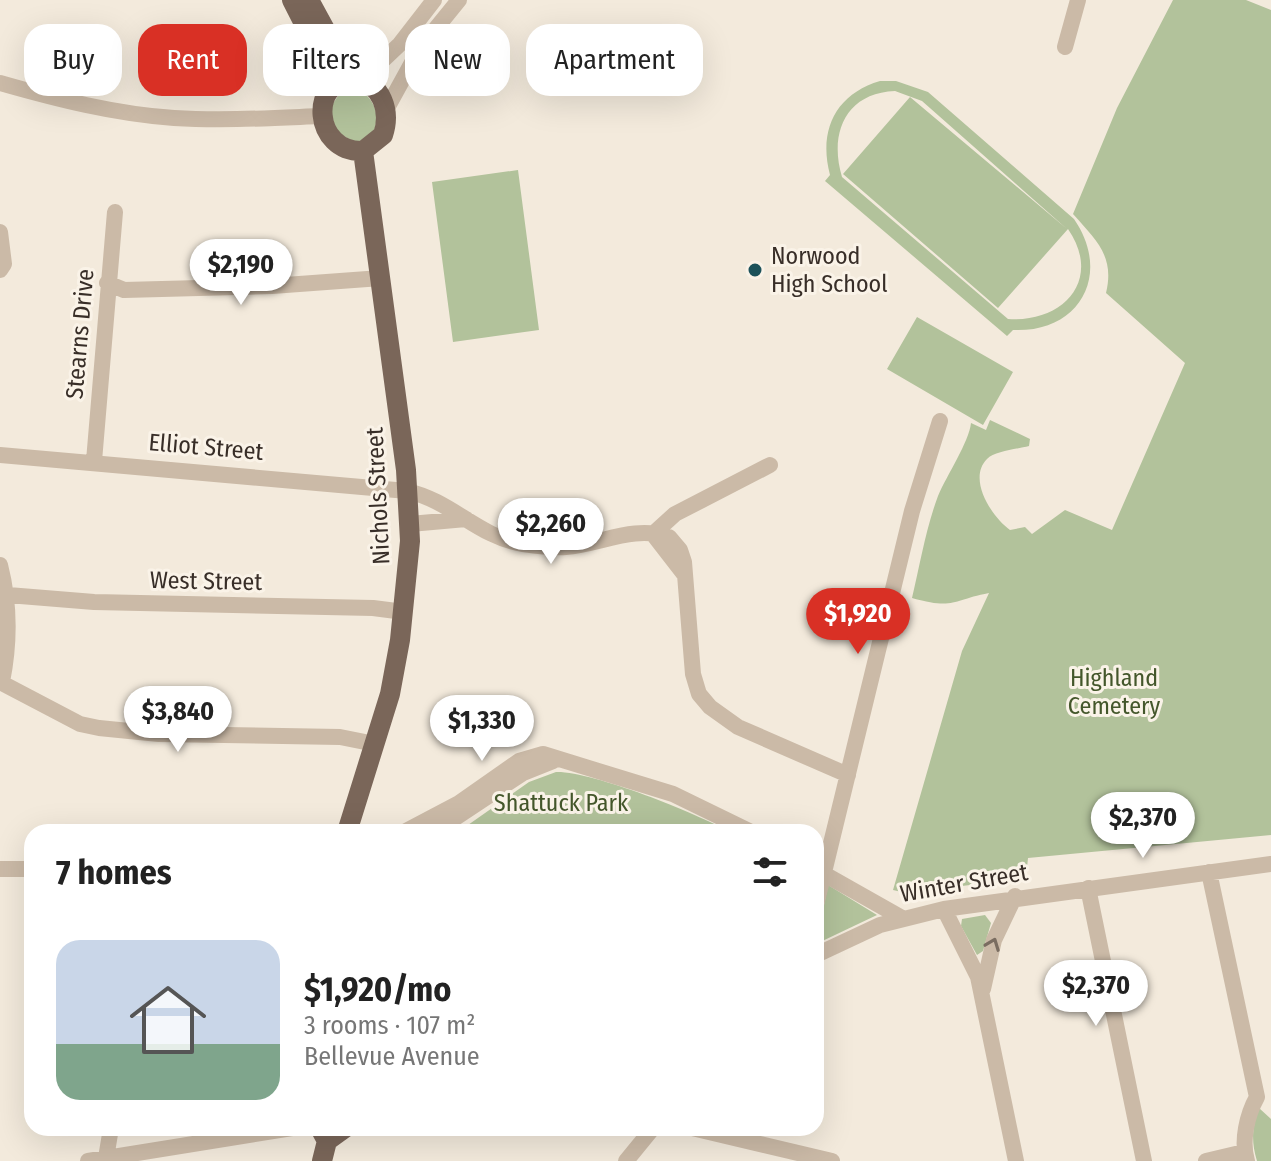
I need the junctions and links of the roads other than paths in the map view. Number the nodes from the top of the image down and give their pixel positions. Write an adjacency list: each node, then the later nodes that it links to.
1 (292, 0): 6 (main road)
2 (309, 0): 7 (main road)
3 (434, 0): 9 (street)
4 (459, 0): 13 (street)
5 (1078, 0): 8 (street)
6 (304, 24)
7 (324, 24)
8 (1065, 47)
9 (389, 53)
10 (0, 83): 14 (street)
11 (328, 96): 14 (main road)
12 (380, 96): 13 (main road)
13 (386, 110): 15 (main road)
14 (321, 116): 15 (main road)
15 (363, 151): 19 (main road, Nichols Street)
16 (115, 212): 20 (street, Stearns Drive)
17 (0, 232): 18 (street)
18 (0, 270)
19 (381, 278): 20 (street); 25 (main road, Nichols Street)
20 (107, 283): 23 (street, Stearns Drive)
21 (940, 421): 34 (street)
22 (0, 455): 23 (street, Elliot Street)
23 (94, 461): 25 (street, Elliot Street)
24 (770, 465): 28 (street)
25 (407, 491): 26 (street, Elliot Street); 27 (main road, Nichols Street)
26 (466, 519): 27 (street); 28 (street, Elliot Street)
27 (410, 524): 31 (main road, Nichols Street)
28 (653, 534): 34 (street)
29 (0, 565): 30 (street)
30 (8, 595): 31 (street, West Street); 32 (street)
31 (404, 612): 33 (main road, Nichols Street)
32 (1, 682): 33 (street)
33 (375, 744): 36 (main road, Nichols Street)
34 (848, 775): 40 (street)
35 (490, 789): 37 (street); 38 (street); 39 (street)
36 (350, 824)
37 (420, 824)
38 (444, 824)
39 (736, 824)
40 (824, 857)
41 (1271, 864): 44 (street, Winter Street)
42 (0, 869): 43 (street)
43 (24, 869)
44 (1209, 872): 46 (street, Winter Street); 52 (street)
45 (824, 873): 49 (street)
46 (1088, 888): 47 (street, Winter Street); 64 (street)
47 (1015, 896): 48 (street, Winter Street); 51 (street, one-way to 47)
48 (944, 909): 49 (street, Winter Street); 51 (street)
49 (902, 918): 50 (street, Winter Street)
50 (824, 951)
51 (983, 994): 63 (street)
52 (1264, 1101): 58 (street)
53 (110, 1136): 59 (street)
54 (252, 1136): 57 (street)
55 (646, 1136): 61 (street)
56 (726, 1136): 62 (street)
57 (158, 1155): 59 (street)
58 (1246, 1156): 65 (street)
59 (106, 1158): 60 (street)
60 (88, 1161)
61 (626, 1161)
62 (832, 1161)
63 (1016, 1161)
64 (1144, 1161)
65 (1206, 1161)

